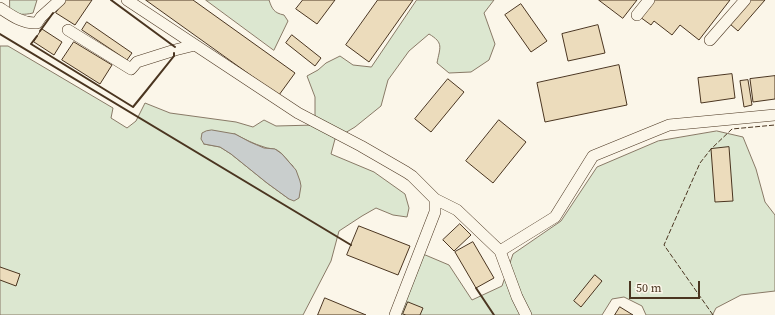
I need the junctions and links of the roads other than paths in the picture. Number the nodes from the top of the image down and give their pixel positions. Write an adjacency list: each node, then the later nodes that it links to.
1 (60, 0): 5 (lane)
2 (127, 0): 9 (lane)
3 (649, 0): 6 (lane)
4 (745, 0): 8 (lane)
5 (0, 8)
6 (637, 15)
7 (68, 30): 9 (lane)
8 (710, 40)
9 (195, 45): 11 (lane)
10 (775, 115): 12 (lane)
11 (435, 198): 12 (lane); 13 (lane)
12 (500, 251): 14 (lane)
13 (395, 315)
14 (526, 315)

